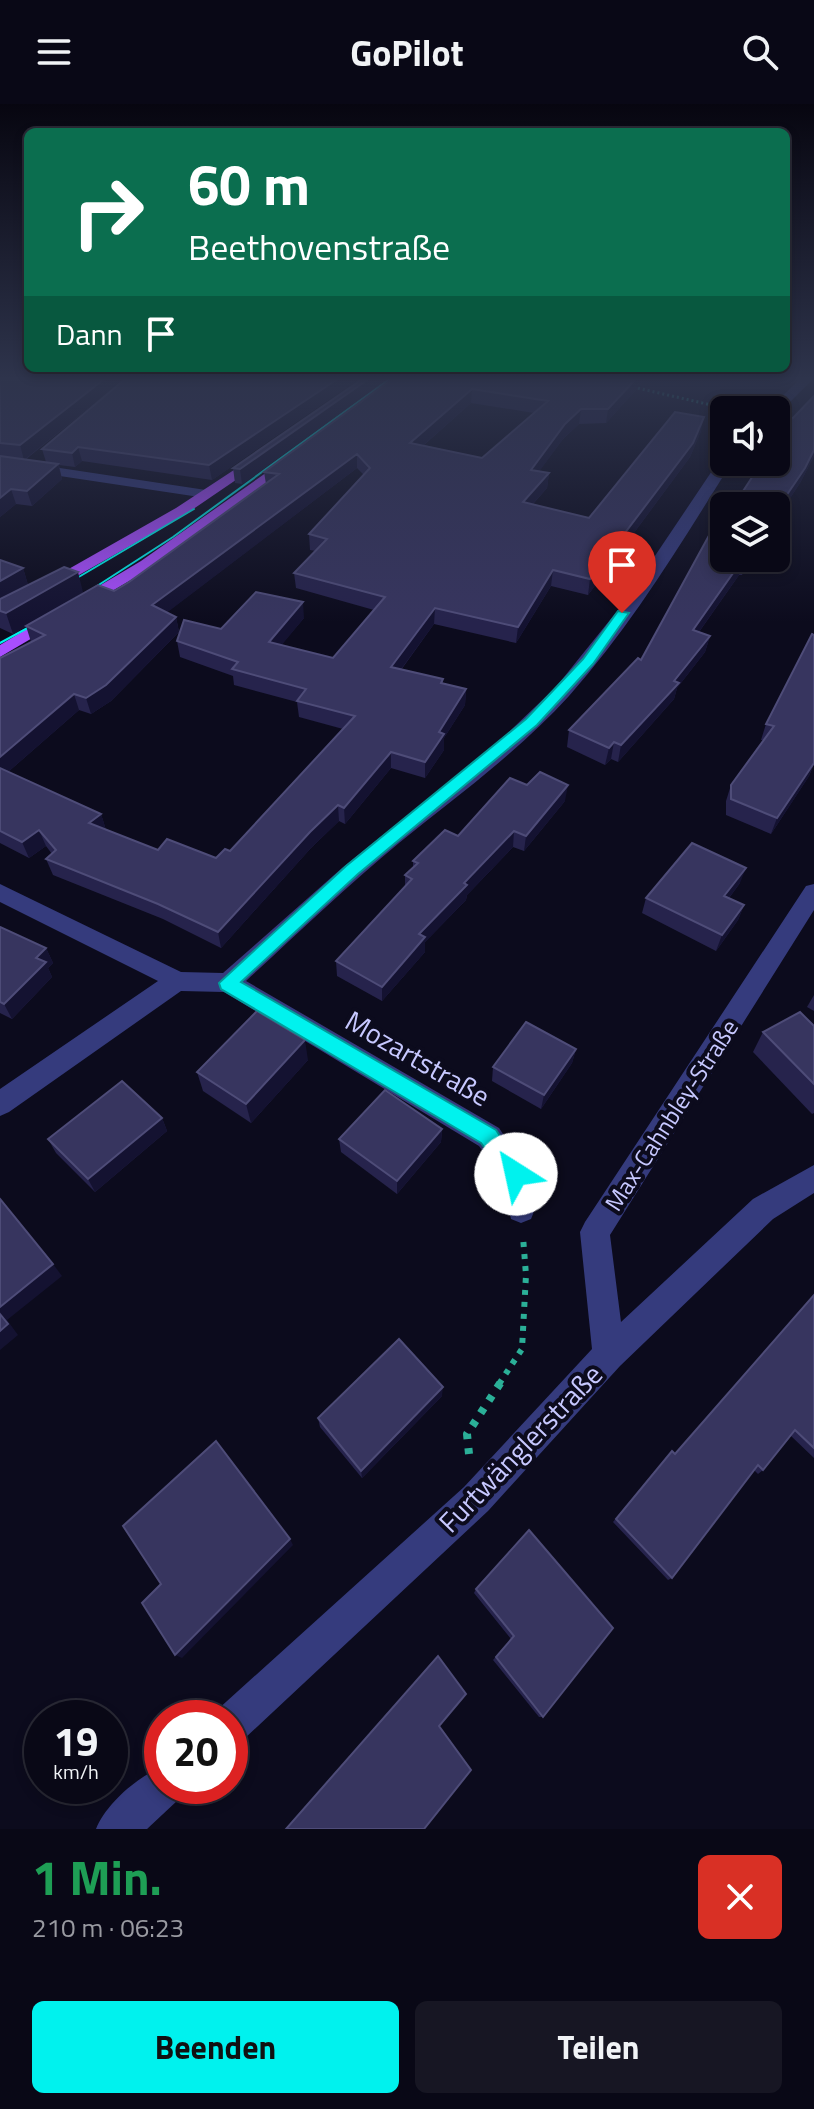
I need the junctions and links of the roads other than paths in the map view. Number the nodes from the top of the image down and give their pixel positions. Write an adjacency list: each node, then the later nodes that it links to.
1 (255, 460): 5 (main road)
2 (289, 460): 6 (main road)
3 (0, 463): 5 (street)
4 (716, 476): 12 (street)
5 (206, 494): 6 (main road); 7 (main road)
6 (234, 502): 8 (main road)
7 (0, 615)
8 (0, 652)
9 (0, 892): 11 (street)
10 (814, 892): 16 (street, Max-Cahnbley-Straße)
11 (177, 981): 12 (street); 13 (street)
12 (228, 983): 15 (street, Mozartstraße)
13 (0, 1104)
14 (814, 1178): 16 (street, Furtwänglerstraße)
15 (521, 1209)
16 (609, 1355): 17 (street, Furtwänglerstraße)
17 (248, 1708)
18 (144, 1804): 19 (street)
19 (117, 1829)

